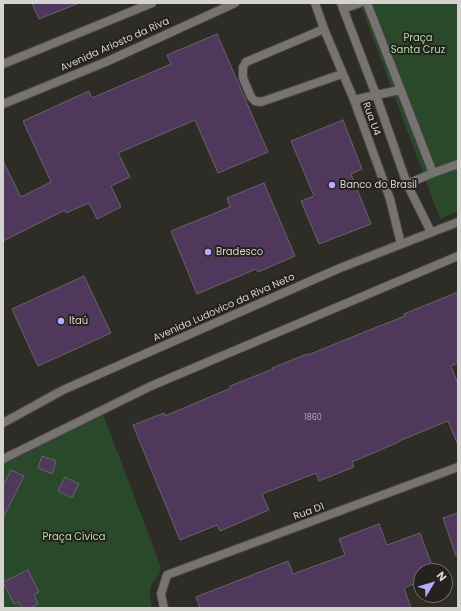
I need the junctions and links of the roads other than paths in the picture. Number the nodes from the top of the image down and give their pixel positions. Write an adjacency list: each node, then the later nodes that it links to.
1 (152, 3): 8 (street)
2 (235, 3): 13 (street, Avenida Ariosto da Riva)
3 (315, 3): 7 (street, Rua U4)
4 (360, 3): 6 (street)
5 (367, 3): 10 (street)
6 (342, 6): 11 (street, Rua U4)
7 (324, 29): 9 (street, Rua U4); 9 (street)
8 (3, 64)
9 (342, 74): 12 (street, Rua U4)
10 (400, 90): 11 (street); 15 (street)
11 (376, 95): 12 (street); 16 (street, Rua U4)
12 (354, 100): 19 (street, Rua U4)
13 (3, 104)
14 (458, 164): 15 (street)
15 (433, 173): 16 (street)
16 (407, 184): 18 (street, Rua U4)
17 (458, 222): 18 (street, Avenida Ludovico da Riva Neto)
18 (431, 232): 19 (street, Avenida Ludovico da Riva Neto)
19 (402, 244): 21 (street, Avenida Ludovico da Riva Neto)
20 (458, 256): 22 (street)
21 (4, 421)
22 (3, 459)
23 (458, 467): 24 (street, Rua D1)
24 (164, 608)

